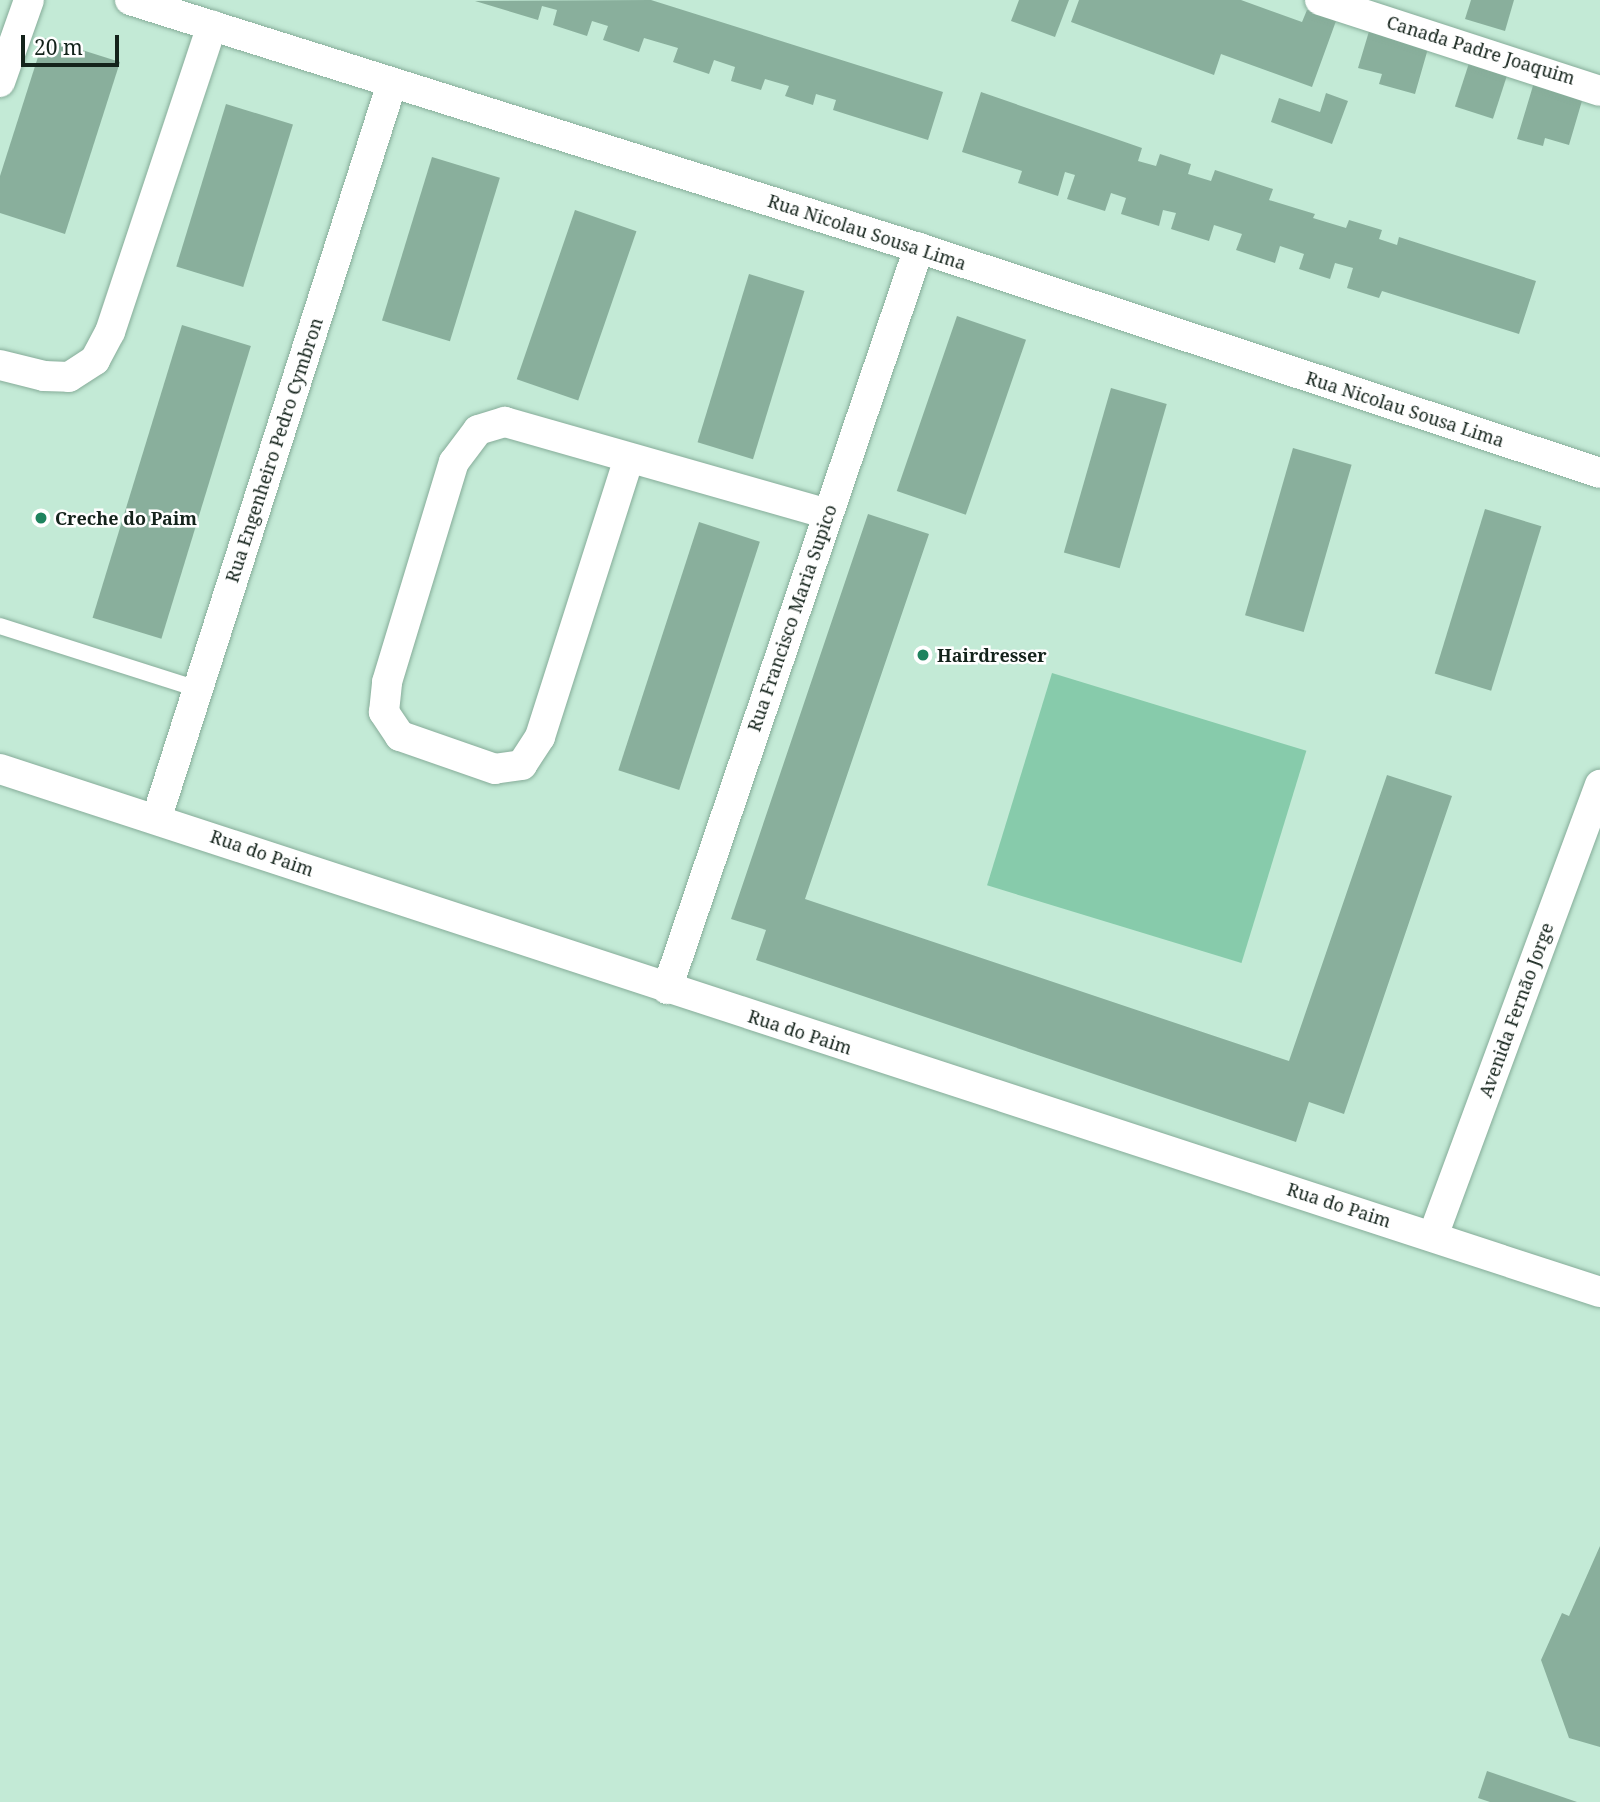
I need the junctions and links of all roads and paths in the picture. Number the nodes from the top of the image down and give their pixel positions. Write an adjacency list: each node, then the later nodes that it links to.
1 (29, 0): 5 (street)
2 (130, 0): 4 (street, Rua Nicolau Sousa Lima)
3 (1320, 0): 7 (street, Canada Padre Joaquim)
4 (212, 26): 6 (street, Rua Nicolau Sousa Lima); 9 (street)
5 (0, 82)
6 (392, 83): 8 (street, Rua Nicolau Sousa Lima); 14 (street, Rua Engenheiro Pedro Cymbron)
7 (1600, 90)
8 (919, 248): 11 (street, Rua Nicolau Sousa Lima); 12 (street, Rua Francisco Maria Supico)
9 (0, 365)
10 (629, 458): 10 (street); 12 (street)
11 (1600, 473)
12 (827, 514): 18 (street, Rua Francisco Maria Supico)
13 (0, 626): 14 (lane)
14 (198, 689): 17 (street, Rua Engenheiro Pedro Cymbron)
15 (0, 769): 17 (street, Rua do Paim)
16 (1600, 785): 19 (street, Avenida Fernão Jorge)
17 (157, 817): 18 (street, Rua do Paim)
18 (667, 989): 19 (street, Rua do Paim)
19 (1433, 1236): 20 (street, Rua do Paim)
20 (1600, 1292)

